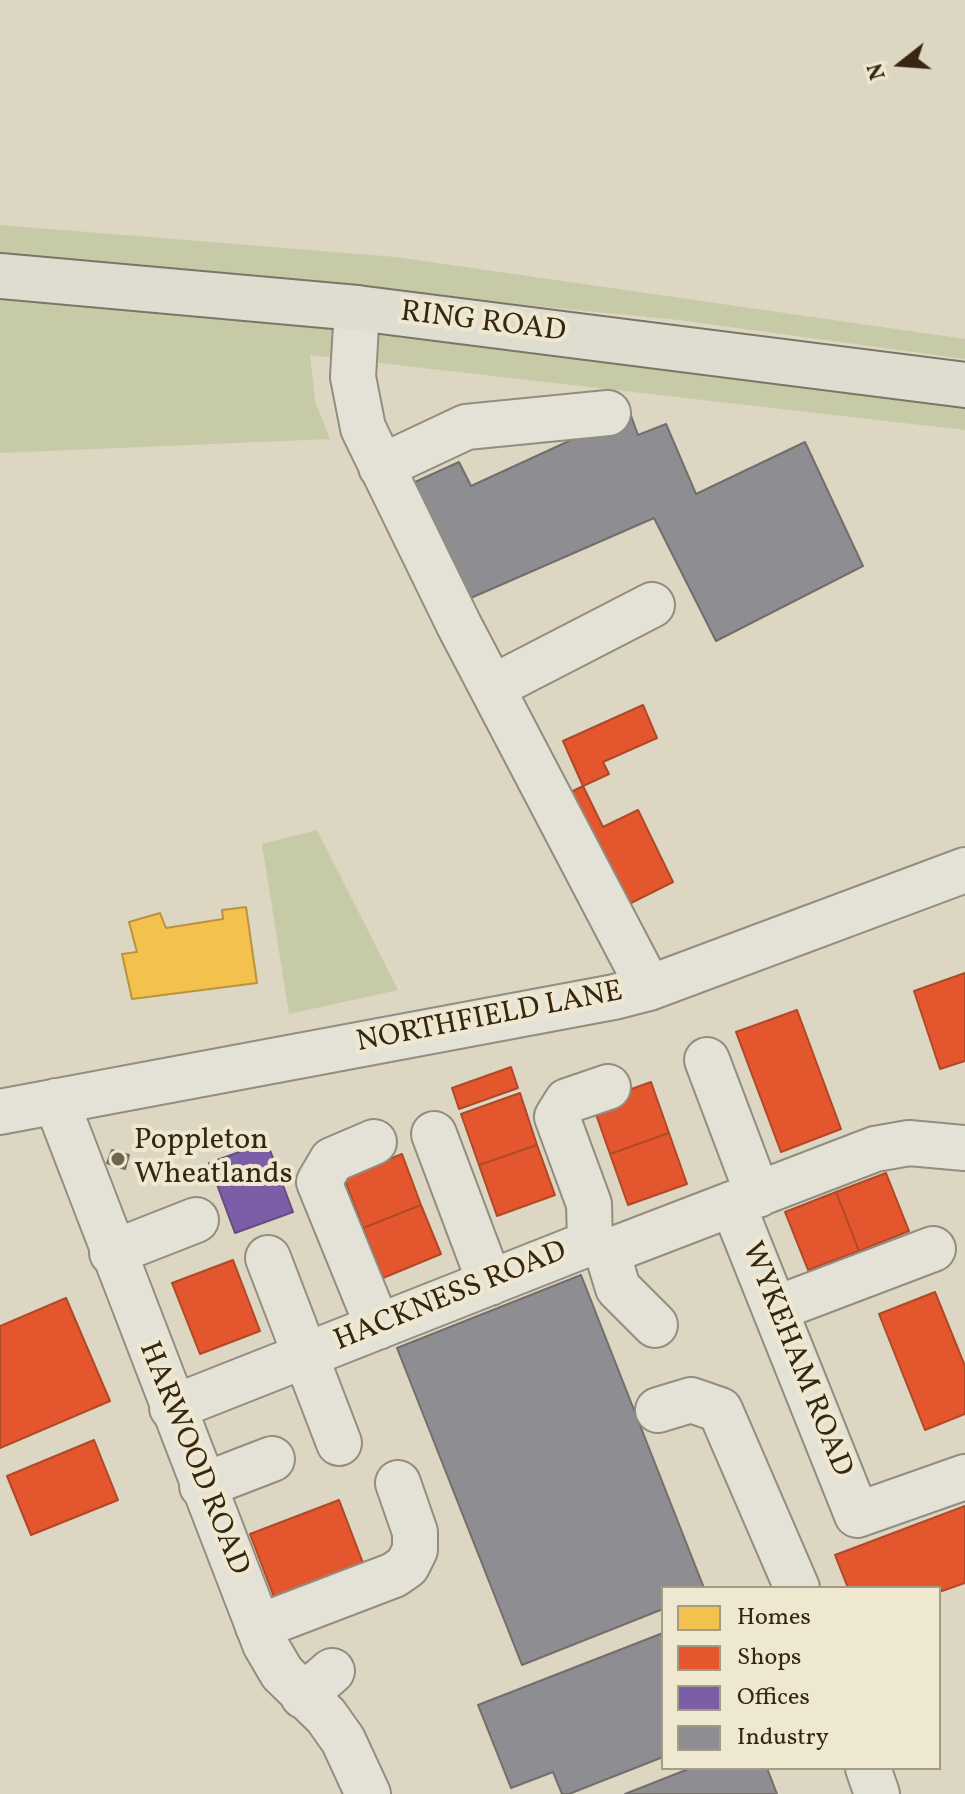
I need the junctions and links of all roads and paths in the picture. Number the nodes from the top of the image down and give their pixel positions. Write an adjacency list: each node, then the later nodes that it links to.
1 (0, 276): 2 (highway, RING ROAD)
2 (357, 308): 3 (highway, RING ROAD); 5 (street)
3 (965, 385)
4 (608, 413): 5 (street)
5 (381, 467): 7 (street)
6 (652, 605): 7 (street)
7 (493, 687): 9 (street)
8 (965, 870): 9 (street, NORTHFIELD LANE)
9 (649, 988): 12 (street, NORTHFIELD LANE)
10 (707, 1060): 17 (street, WYKEHAM ROAD)
11 (608, 1087): 19 (street)
12 (56, 1101): 13 (street, NORTHFIELD LANE); 21 (street, HARWOOD ROAD)
13 (0, 1112)
14 (434, 1134): 23 (street)
15 (963, 1140): 17 (street, HACKNESS ROAD)
16 (374, 1142): 26 (street)
17 (746, 1200): 19 (street, HACKNESS ROAD); 24 (street, WYKEHAM ROAD)
18 (196, 1220): 21 (street)
19 (598, 1248): 23 (street, HACKNESS ROAD); 25 (street)
20 (933, 1249): 24 (street)
21 (112, 1253): 28 (street, HARWOOD ROAD)
22 (268, 1258): 27 (street)
23 (490, 1283): 26 (street, HACKNESS ROAD)
24 (775, 1309): 32 (street, WYKEHAM ROAD)
25 (655, 1325)
26 (378, 1327): 27 (street, HACKNESS ROAD)
27 (306, 1355): 28 (street, HACKNESS ROAD); 30 (street)
28 (172, 1408): 34 (street, HARWOOD ROAD)
29 (658, 1410): 35 (street)
30 (339, 1443)
31 (272, 1459): 34 (street)
32 (965, 1477)
33 (398, 1483): 36 (street)
34 (202, 1486): 36 (street, HARWOOD ROAD)
35 (796, 1586)
36 (258, 1627): 38 (street, HARWOOD ROAD)
37 (869, 1770): 39 (street)
38 (368, 1794)
39 (877, 1794)

